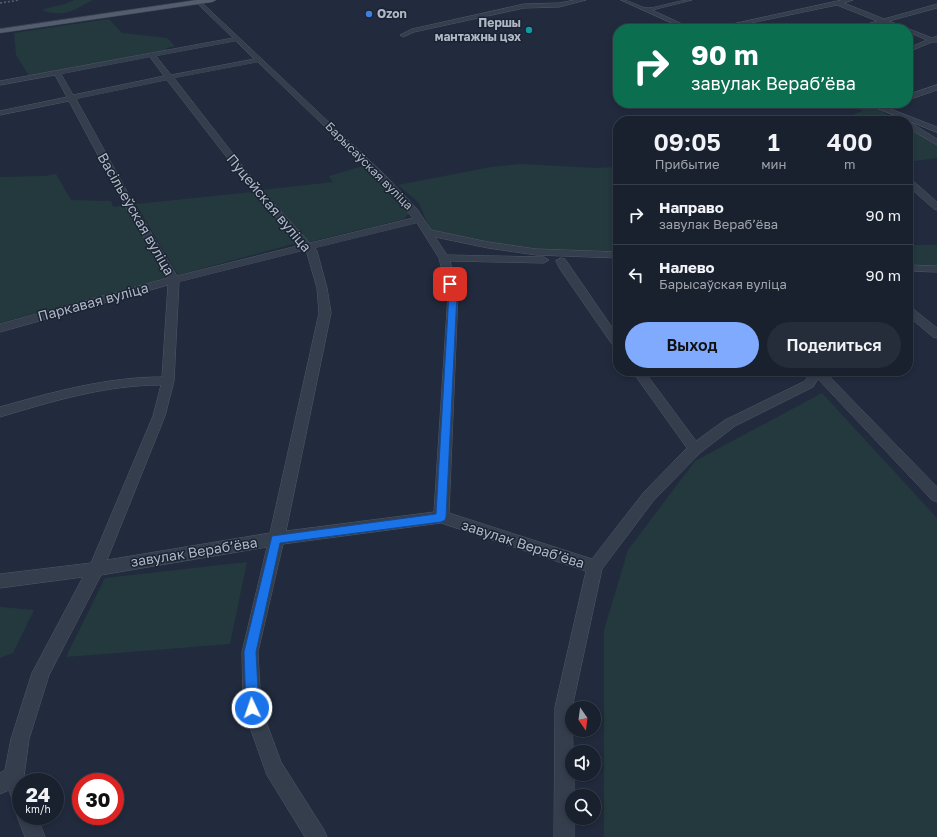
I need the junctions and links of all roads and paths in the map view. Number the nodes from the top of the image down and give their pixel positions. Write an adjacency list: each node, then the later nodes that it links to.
1 (212, 0): 7 (main road)
2 (512, 0): 9 (street)
3 (583, 0): 9 (street)
4 (626, 0): 11 (street)
5 (689, 0): 11 (street)
6 (850, 0): 8 (street)
7 (199, 2): 17 (main road); 20 (street, Барысаўская вуліца)
8 (838, 3): 12 (street); 14 (street)
9 (524, 6): 19 (street)
10 (937, 6): 12 (street)
11 (646, 10): 13 (street)
12 (882, 20): 15 (street); 16 (street)
13 (678, 24)
14 (737, 24)
15 (870, 24)
16 (892, 24)
17 (0, 31)
18 (913, 32): 21 (street)
19 (403, 35)
20 (236, 39): 23 (street); 24 (street, Барысаўская вуліца)
21 (935, 40): 22 (street)
22 (913, 48)
23 (151, 54): 25 (street); 26 (street, Пуцейская вуліца)
24 (259, 60): 26 (street); 41 (street, Барысаўская вуліца)
25 (57, 72): 27 (street); 30 (street, Васільеўская вуліца)
26 (169, 77): 30 (street); 43 (street, Пуцейская вуліца)
27 (0, 83)
28 (937, 87): 29 (street)
29 (913, 96)
30 (71, 99): 32 (street); 50 (street, Васільеўская вуліца)
31 (882, 108): 33 (street); 34 (street)
32 (0, 114)
33 (894, 116)
34 (902, 116)
35 (913, 120): 37 (street)
36 (913, 128): 38 (street)
37 (935, 129)
38 (937, 143)
39 (913, 185): 40 (street)
40 (937, 206)
41 (418, 219): 42 (street, Барысаўская вуліца); 43 (street, Паркавая вуліца)
42 (427, 232): 44 (street); 45 (street, Барысаўская вуліца)
43 (307, 246): 50 (street, Паркавая вуліца); 63 (street, Пуцейская вуліца)
44 (613, 255)
45 (444, 258): 46 (street); 62 (street, Барысаўская вуліца)
46 (562, 261): 47 (street); 54 (street)
47 (613, 262)
48 (913, 268): 49 (street)
49 (937, 269)
50 (174, 280): 52 (street, Паркавая вуліца); 58 (street, Васільеўская вуліца)
51 (913, 314): 53 (street)
52 (0, 328)
53 (937, 334)
54 (613, 337)
55 (642, 376): 60 (street)
56 (812, 376): 60 (street)
57 (815, 376): 61 (street)
58 (168, 381): 59 (street); 65 (street, Васільеўская вуліца)
59 (0, 412)
60 (695, 449): 64 (street)
61 (937, 496)
62 (441, 517): 63 (street, завулак Верабʼёва); 64 (street, завулак Верабʼёва)
63 (275, 539): 65 (street, завулак Верабʼёва); 70 (street, Пуцейская вуліца)
64 (595, 567): 71 (street)
65 (96, 569): 66 (street, завулак Верабʼёва); 67 (street, Васільеўская вуліца)
66 (0, 580)
67 (7, 780)
68 (31, 825): 69 (street)
69 (35, 837)
70 (317, 837)
71 (564, 837)

